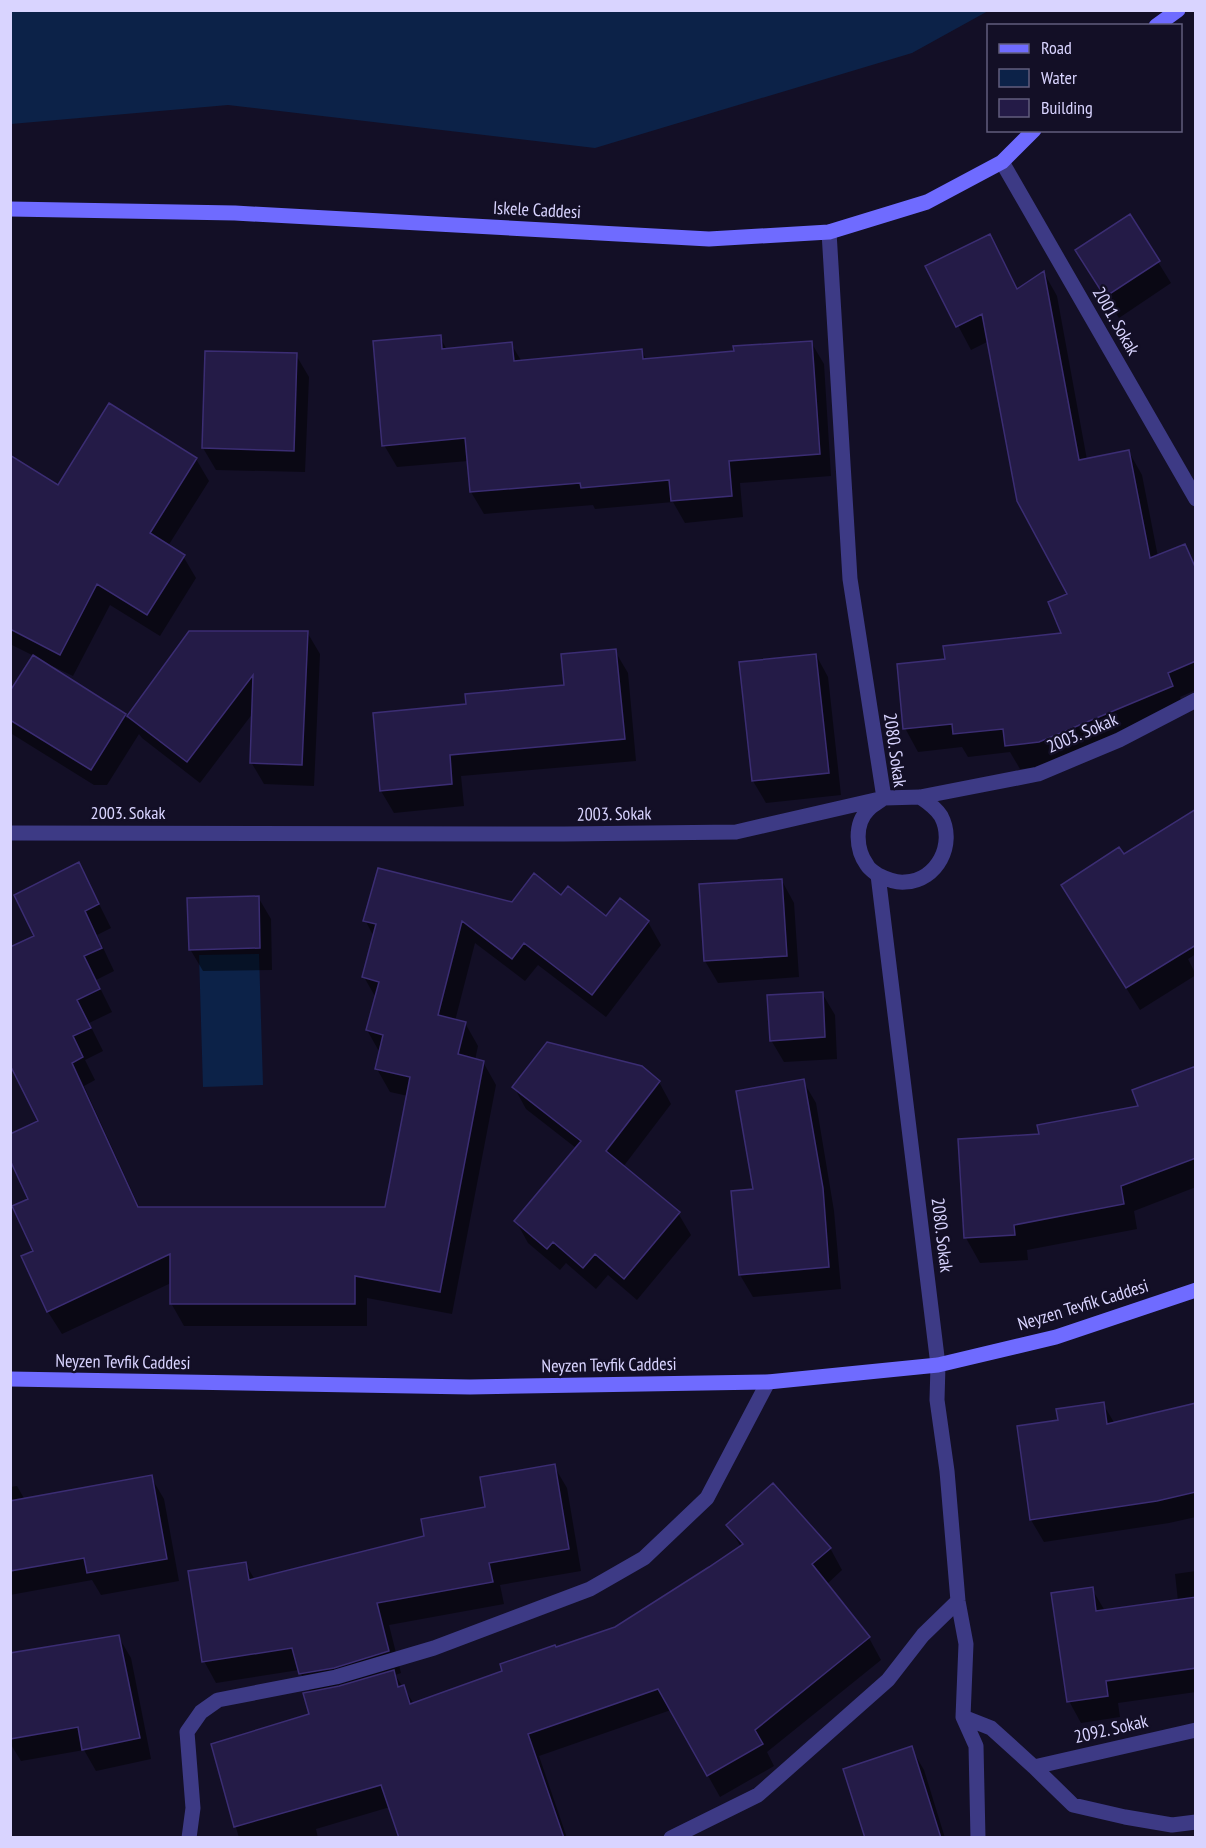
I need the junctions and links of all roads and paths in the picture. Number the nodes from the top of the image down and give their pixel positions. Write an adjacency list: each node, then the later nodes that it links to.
1 (1178, 10): 2 (street)
2 (1159, 24)
3 (1032, 132): 4 (street, Iskele Caddesi)
4 (1002, 162): 6 (street, Iskele Caddesi); 7 (street, 2001. Sokak)
5 (10, 209): 6 (street, Iskele Caddesi)
6 (829, 232): 10 (street, 2080. Sokak)
7 (1196, 499)
8 (1196, 700): 9 (street, 2003. Sokak)
9 (921, 797): 10 (street, 2003. Sokak); 12 (street)
10 (884, 798): 11 (street, 2003. Sokak); 12 (street, 2080. Sokak)
11 (10, 833)
12 (878, 875): 14 (street, 2080. Sokak)
13 (1196, 1290): 14 (street, Neyzen Tevfik Caddesi)
14 (938, 1365): 16 (street, Neyzen Tevfik Caddesi); 17 (street, 2080. Sokak)
15 (10, 1379): 16 (street, Neyzen Tevfik Caddesi)
16 (768, 1382): 22 (street)
17 (958, 1601): 18 (street, 2080. Sokak); 23 (street)
18 (963, 1717): 20 (street); 24 (street)
19 (1196, 1730): 20 (street, 2092. Sokak)
20 (1034, 1767): 21 (street)
21 (1196, 1822)
22 (189, 1838)
23 (671, 1838)
24 (978, 1838)

